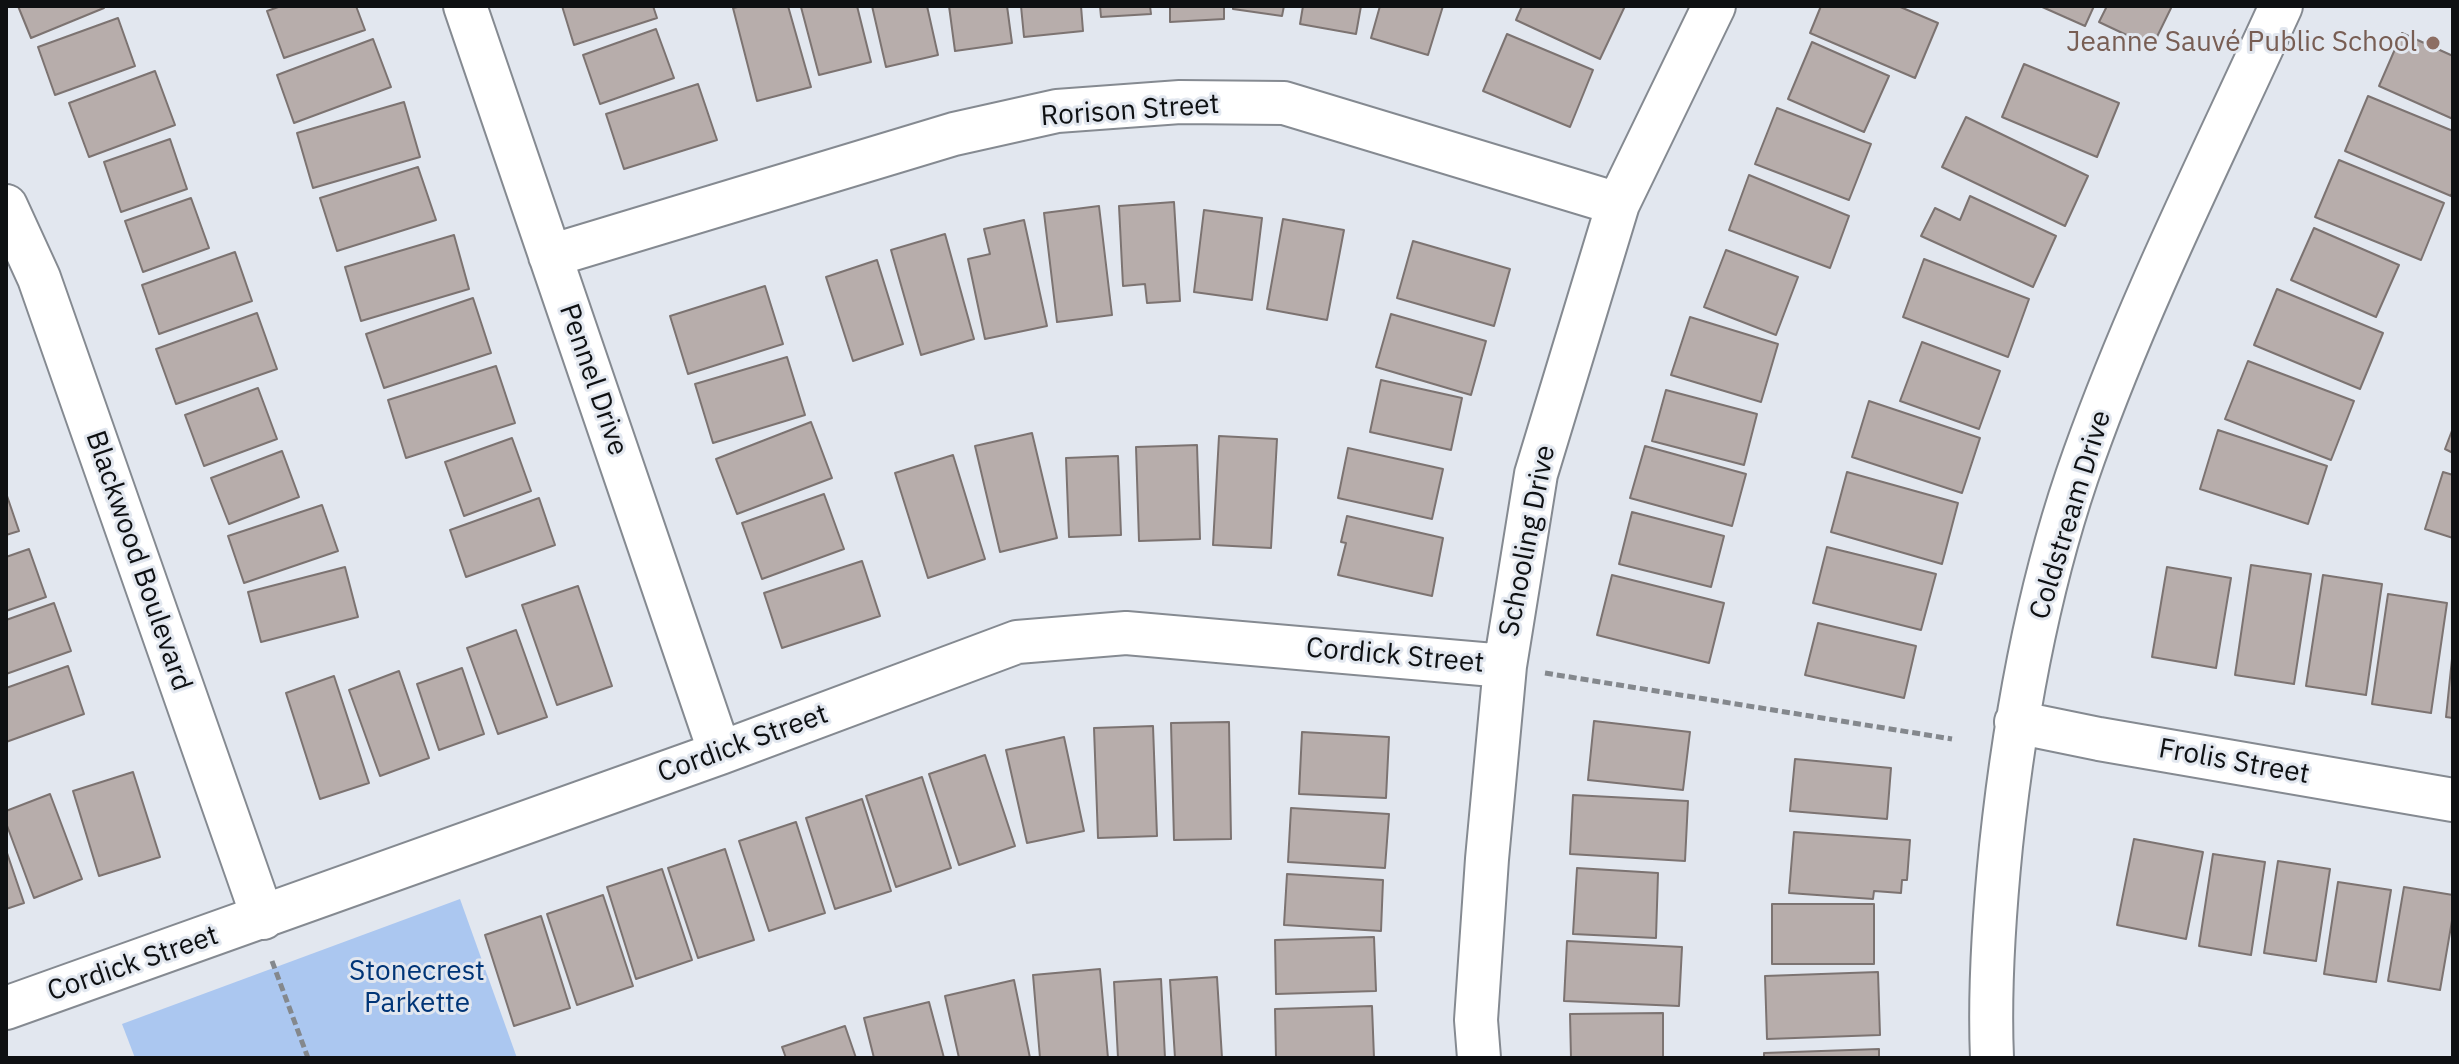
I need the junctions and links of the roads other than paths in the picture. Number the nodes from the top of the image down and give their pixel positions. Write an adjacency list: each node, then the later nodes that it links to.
1 (465, 6): 6 (street, Pennel Drive)
2 (1714, 6): 4 (street, Schooling Drive)
3 (2281, 6): 8 (street, Coldstream Drive)
4 (1618, 204): 6 (street, Rorison Street); 7 (street, Schooling Drive)
5 (6, 206): 11 (street, Blackwood Boulevard)
6 (550, 256): 9 (street, Pennel Drive)
7 (1505, 666): 9 (street, Cordick Street); 13 (street, Schooling Drive)
8 (2016, 722): 10 (street, Frolis Street); 14 (street, Coldstream Drive)
9 (720, 753): 11 (street, Cordick Street)
10 (2453, 800)
11 (263, 918): 12 (street, Cordick Street)
12 (6, 1008)
13 (1479, 1058)
14 (1992, 1058)

